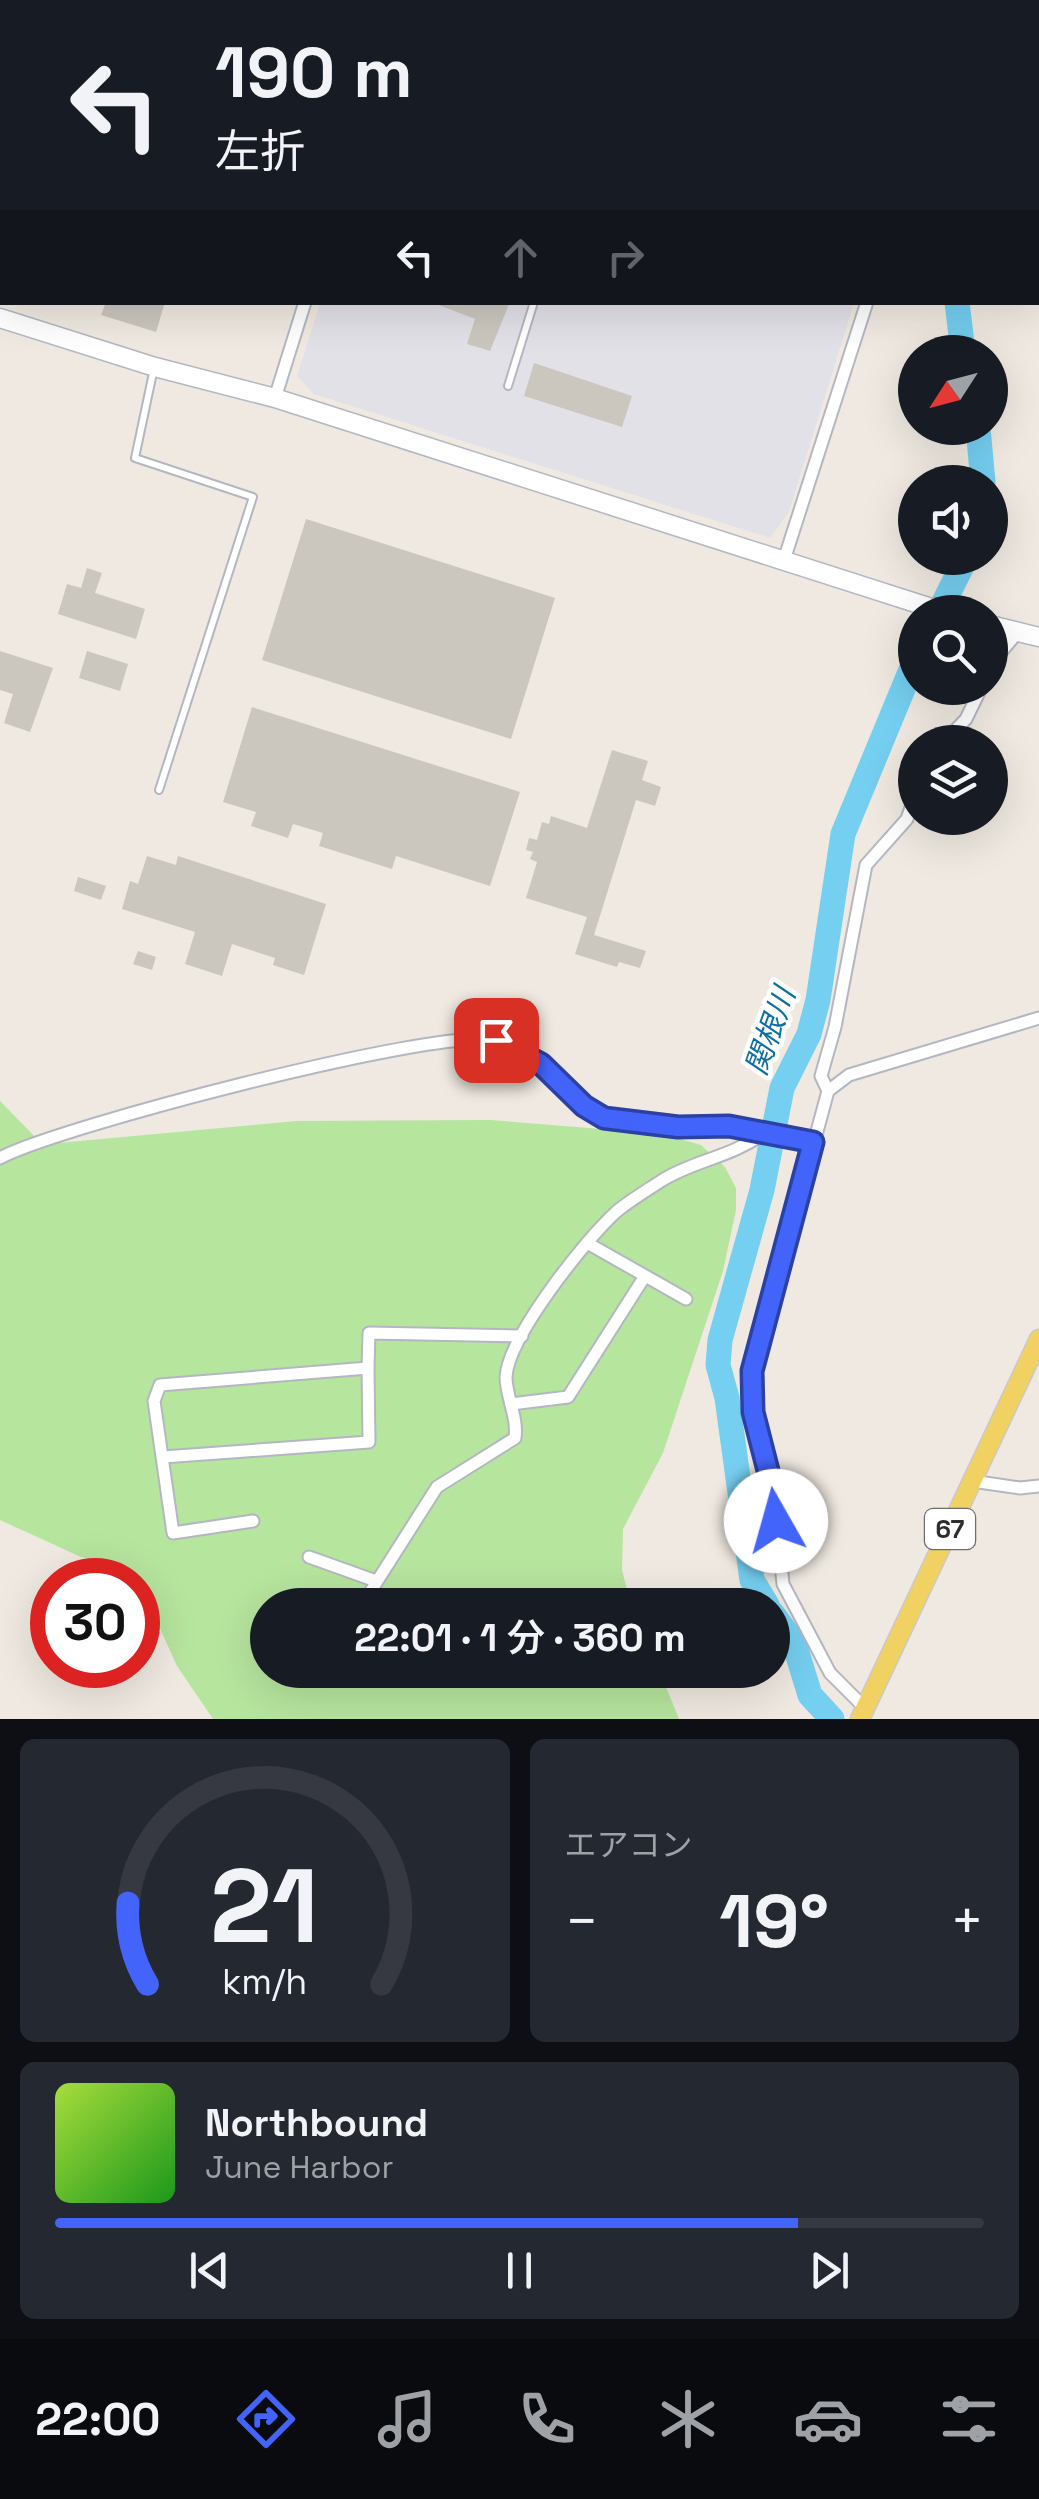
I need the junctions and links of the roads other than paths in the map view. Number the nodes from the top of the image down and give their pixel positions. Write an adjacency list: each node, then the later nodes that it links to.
1 (304, 305): 7 (street)
2 (533, 305): 6 (lane)
3 (866, 305): 8 (street)
4 (0, 318): 5 (street)
5 (154, 367): 7 (street); 13 (lane)
6 (508, 386)
7 (275, 398): 8 (street)
8 (784, 560): 9 (street)
9 (898, 597)
10 (1008, 628): 11 (street)
11 (1033, 633): 12 (street)
12 (1008, 652)
13 (159, 790)
14 (898, 828): 16 (street)
15 (1039, 1018): 16 (street)
16 (828, 1090): 18 (street)
17 (764, 1133): 18 (street); 19 (street); 20 (street)
18 (813, 1142): 34 (street)
19 (0, 1158)
20 (589, 1244): 21 (street); 23 (street)
21 (645, 1276): 22 (street); 26 (street)
22 (686, 1299)
23 (522, 1336): 25 (street); 26 (street)
24 (1039, 1339): 28 (main road, 67)
25 (368, 1368): 27 (street); 27 (street)
26 (511, 1404): 32 (street)
27 (162, 1457): 30 (street)
28 (972, 1481): 29 (street); 34 (main road, 67)
29 (1039, 1486)
30 (254, 1521)
31 (308, 1557): 32 (street)
32 (376, 1581): 33 (street)
33 (372, 1588)
34 (863, 1714)

